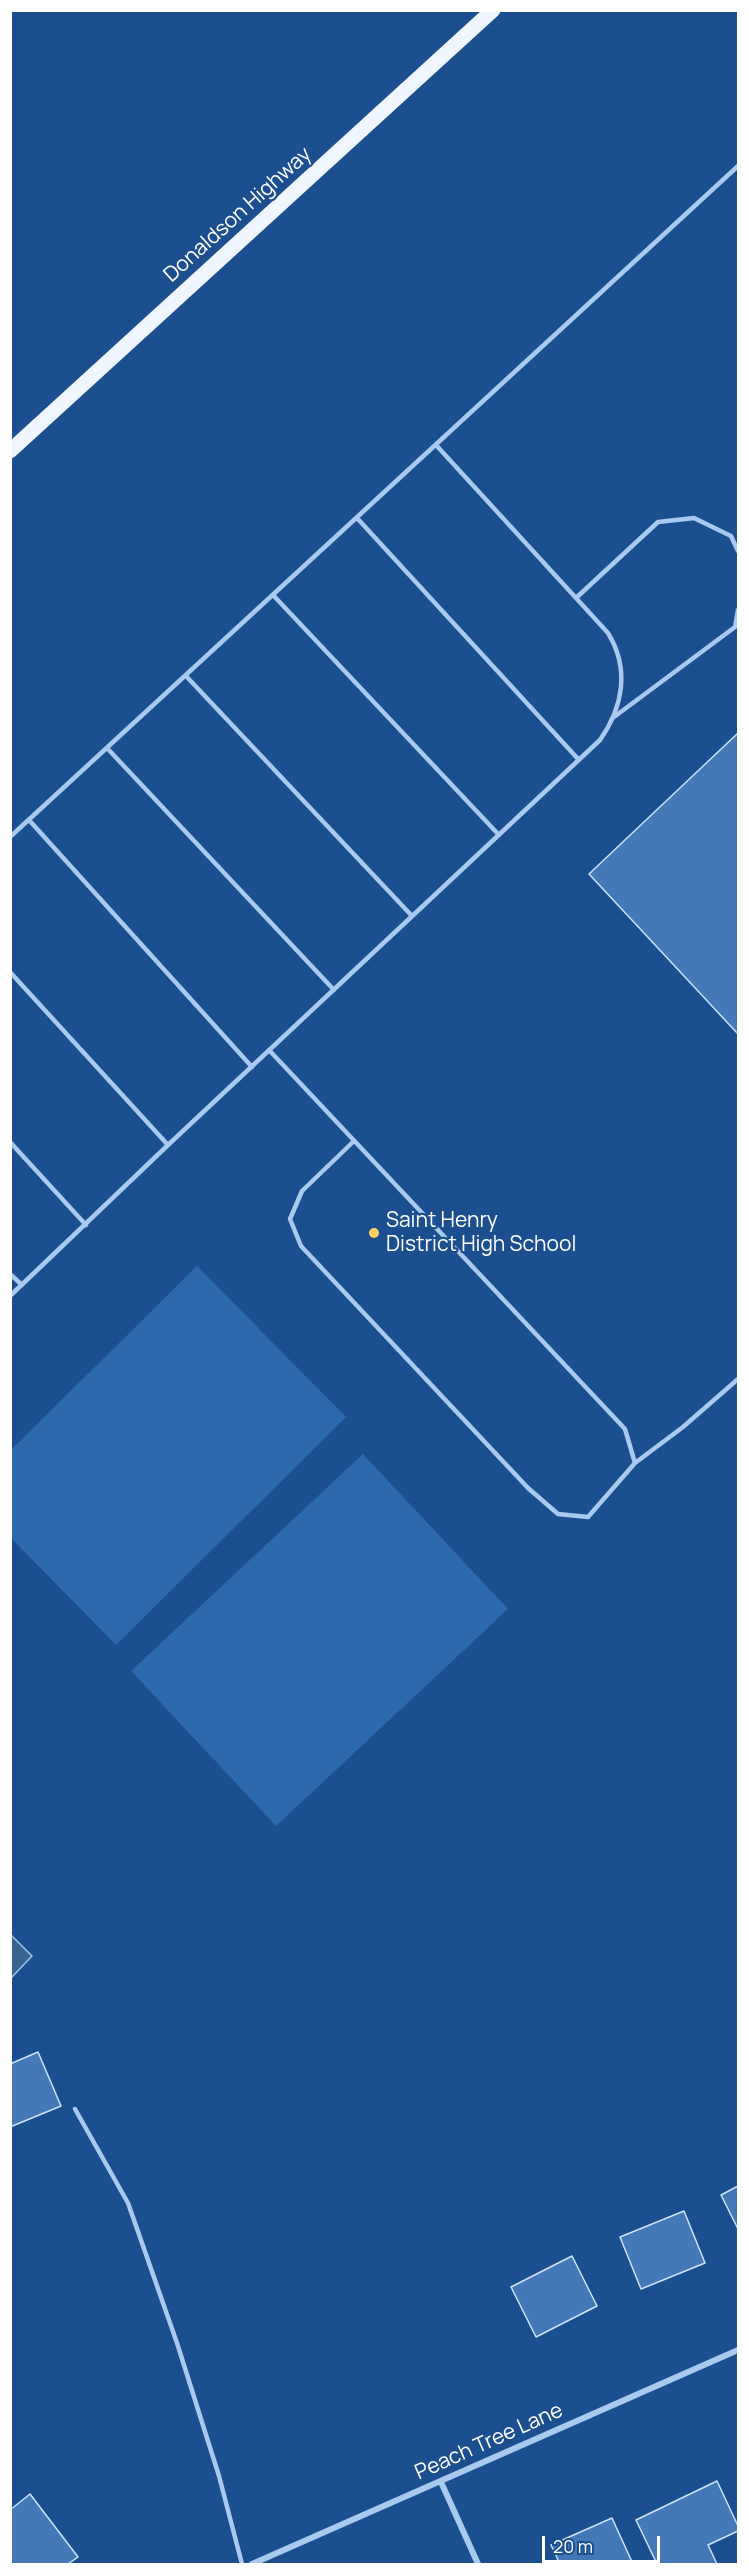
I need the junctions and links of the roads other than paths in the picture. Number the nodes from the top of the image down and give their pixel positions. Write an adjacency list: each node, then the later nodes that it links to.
1 (494, 10): 4 (main road, Donaldson Highway)
2 (738, 166): 3 (lane)
3 (436, 445): 5 (lane); 8 (lane)
4 (10, 451)
5 (357, 518): 7 (lane); 13 (lane)
6 (738, 551): 8 (lane)
7 (273, 595): 10 (lane); 15 (lane)
8 (576, 598): 11 (lane)
9 (738, 610): 11 (lane)
10 (186, 676): 12 (lane); 17 (lane)
11 (614, 717): 13 (lane)
12 (107, 748): 14 (lane); 19 (lane)
13 (579, 760): 15 (lane)
14 (29, 820): 16 (lane); 21 (lane)
15 (499, 835): 17 (lane)
16 (10, 837)
17 (412, 916): 19 (lane)
18 (10, 972): 24 (lane)
19 (334, 990): 20 (lane)
20 (269, 1050): 21 (lane); 22 (lane)
21 (252, 1067): 24 (lane)
22 (354, 1141): 30 (lane); 30 (lane)
23 (10, 1142): 25 (lane)
24 (168, 1145): 25 (lane)
25 (86, 1225): 27 (lane)
26 (10, 1274): 27 (lane)
27 (22, 1285): 28 (lane)
28 (10, 1296)
29 (738, 1379): 30 (lane)
30 (635, 1462)
31 (75, 2109): 34 (lane)
32 (738, 2350): 33 (street, Peach Tree Lane)
33 (441, 2482): 35 (street, Peach Tree Lane); 36 (street)
34 (242, 2565)
35 (252, 2565)
36 (477, 2565)

